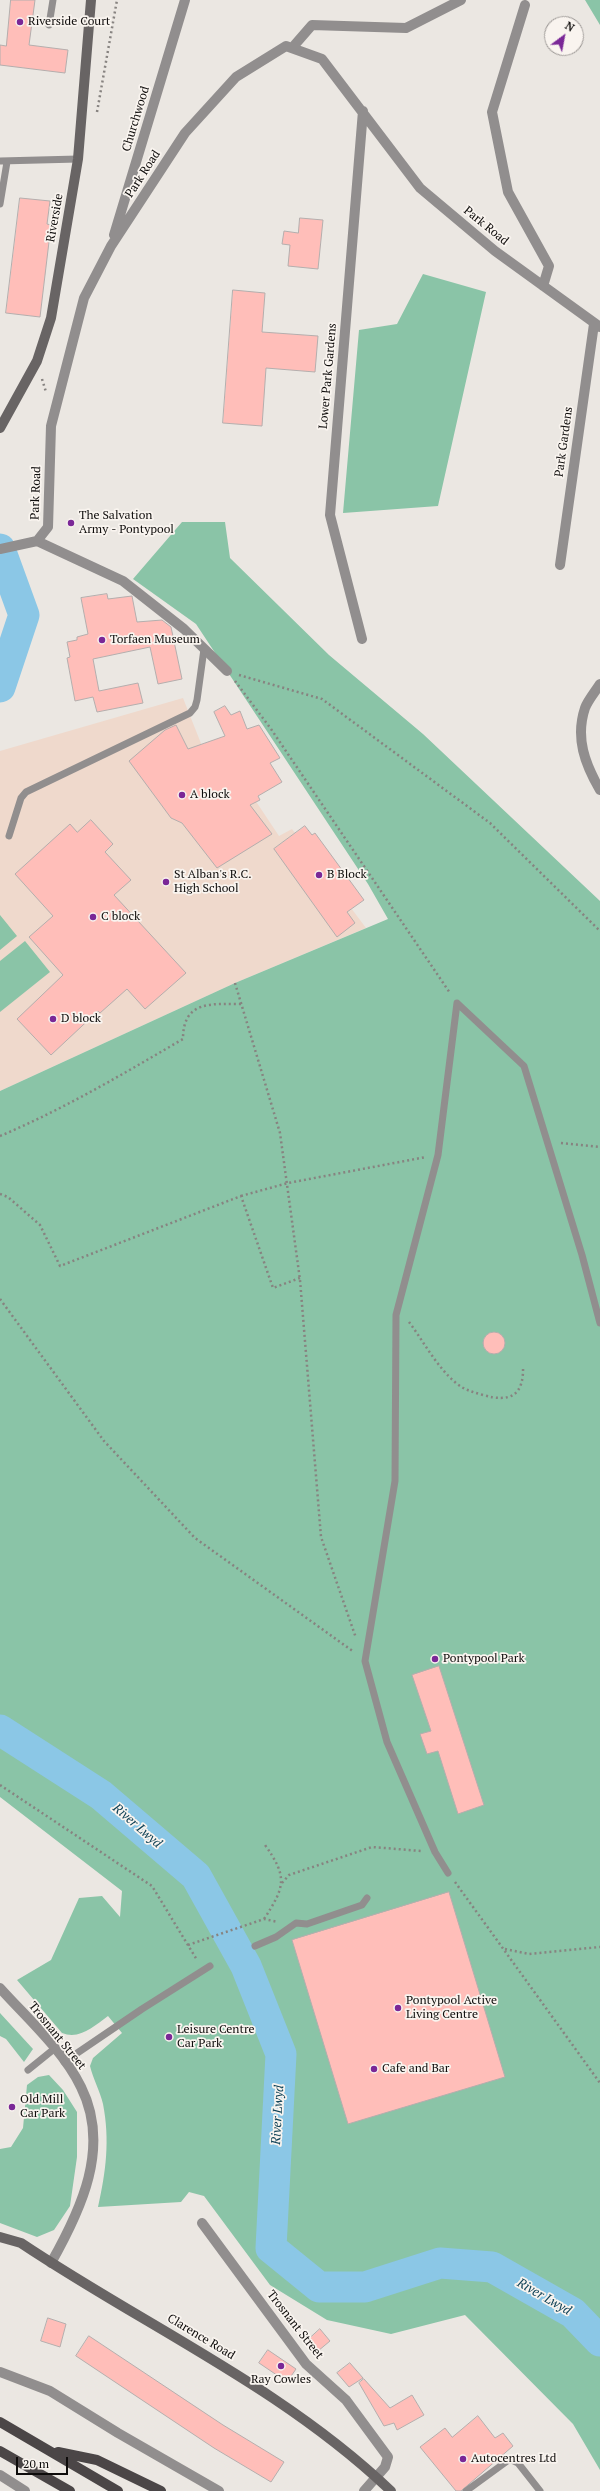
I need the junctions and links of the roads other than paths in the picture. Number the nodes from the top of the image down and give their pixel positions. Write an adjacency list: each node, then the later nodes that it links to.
1 (53, 0): 6 (lane)
2 (91, 0): 9 (street, Riverside)
3 (185, 0): 12 (street, Churchwood)
4 (461, 0): 7 (street)
5 (525, 5): 13 (street)
6 (49, 25)
7 (292, 48): 8 (street, Park Road); 12 (street, Park Road)
8 (363, 111): 13 (street, Park Road); 19 (street, Lower Park Gardens)
9 (78, 159): 10 (lane); 15 (street, Riverside)
10 (3, 162): 11 (lane)
11 (0, 204)
12 (111, 246): 16 (street, Park Road)
13 (543, 286): 14 (street, Park Road)
14 (597, 325): 18 (street, Park Gardens)
15 (0, 428)
16 (37, 541): 17 (street); 20 (street)
17 (0, 549)
18 (560, 565)
19 (362, 640)
20 (204, 649): 21 (street); 24 (lane)
21 (227, 671)
22 (600, 684): 23 (street)
23 (600, 790)
24 (9, 836)
25 (600, 1323): 26 (lane)
26 (448, 1873)
27 (367, 1898): 28 (lane)
28 (255, 1946)
29 (210, 1966): 32 (lane)
30 (0, 1988): 31 (street, Trosnant Street)
31 (54, 2049): 32 (street, Trosnant Street); 33 (lane)
32 (64, 2062): 36 (street, Trosnant Street)
33 (28, 2070)
34 (202, 2223): 42 (street, Trosnant Street)
35 (0, 2237): 36 (street, Clarence Road)
36 (51, 2263): 42 (street, Clarence Road)
37 (0, 2372): 47 (street)
38 (0, 2422): 39 (main road)
39 (50, 2450): 45 (main road); 46 (main road)
40 (0, 2451): 44 (main road)
41 (0, 2475): 43 (street)
42 (377, 2478): 48 (street, Trosnant Street); 49 (street, Clarence Road)
43 (25, 2491)
44 (70, 2491)
45 (118, 2491)
46 (161, 2491)
47 (219, 2491)
48 (364, 2491)
49 (391, 2491)
50 (466, 2491): 51 (lane)
51 (540, 2491)

